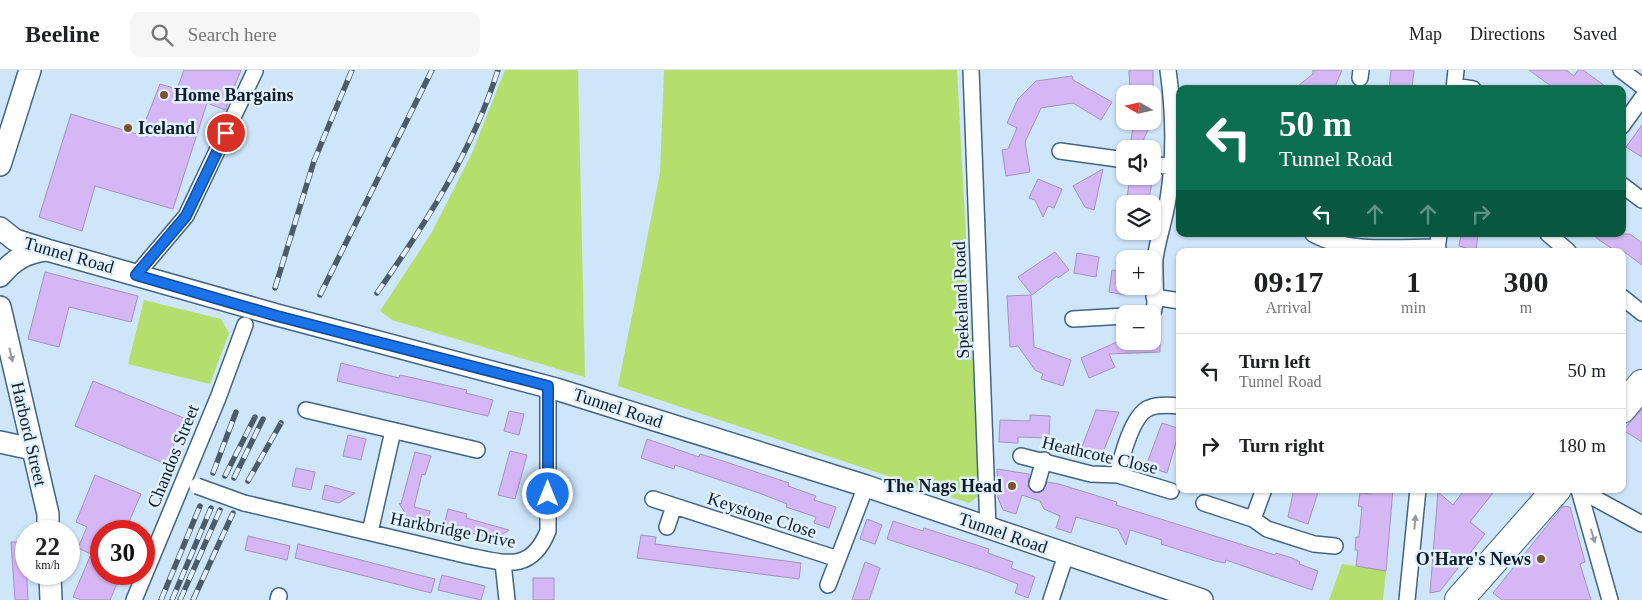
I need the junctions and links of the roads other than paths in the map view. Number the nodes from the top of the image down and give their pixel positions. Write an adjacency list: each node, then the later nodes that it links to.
1 (30, 70): 13 (main road)
2 (971, 70): 63 (street, Spekeland Road)
3 (1168, 70): 15 (street)
4 (1456, 70): 7 (street)
5 (1620, 70): 8 (street)
6 (255, 71): 26 (street)
7 (1454, 85)
8 (1642, 86)
9 (1642, 98): 10 (street)
10 (1626, 120)
11 (1060, 151): 12 (street)
12 (1116, 159)
13 (0, 165)
14 (1161, 165): 15 (street)
15 (1172, 167): 18 (street)
16 (1626, 189): 17 (street)
17 (1642, 200)
18 (1171, 209): 28 (street)
19 (0, 228): 25 (main road, Tunnel Road)
20 (1319, 237): 22 (street)
21 (1552, 237): 24 (street)
22 (1347, 240): 23 (street)
23 (1438, 244)
24 (1564, 248)
25 (47, 250): 26 (main road, Tunnel Road); 27 (main road)
26 (136, 275): 37 (main road, Tunnel Road)
27 (0, 276)
28 (1154, 297): 29 (street); 31 (street)
29 (1176, 300)
30 (1626, 300): 33 (street)
31 (1154, 305)
32 (0, 308): 42 (main road, Harbord Street, one-way to 42)
33 (1642, 313)
34 (1116, 317): 35 (street)
35 (1073, 319)
36 (245, 325): 47 (street, Chandos Street)
37 (552, 387): 49 (main road, Tunnel Road); 68 (street, Harkbridge Drive)
38 (1176, 406): 46 (street)
39 (306, 410): 40 (street)
40 (393, 431): 43 (street); 64 (street, Harkbridge Drive)
41 (0, 442): 42 (main road)
42 (32, 449): 60 (main road, Harbord Street)
43 (477, 450)
44 (1021, 456): 45 (street, Heathcote Close)
45 (1044, 460): 46 (street, Heathcote Close); 48 (street)
46 (1118, 475): 50 (street, Heathcote Close)
47 (183, 480): 64 (street, Harkbridge Drive, bridge); 72 (street, Chandos Street)
48 (1037, 484)
49 (866, 486): 63 (main road, Tunnel Road); 67 (street)
50 (1171, 491)
51 (1263, 493): 59 (street)
52 (1418, 493): 76 (street, one-way to 52)
53 (1568, 493): 77 (highway)
54 (1573, 493): 78 (street, one-way to 78)
55 (1580, 493): 61 (street)
56 (653, 499): 58 (street, Keystone Close)
57 (1204, 503): 59 (street)
58 (674, 506): 62 (street); 67 (street, Keystone Close)
59 (1253, 519): 65 (street)
60 (48, 520)
61 (1642, 524)
62 (667, 527)
63 (988, 528): 66 (main road, Tunnel Road)
64 (370, 532): 68 (street, Harkbridge Drive)
65 (1335, 546)
66 (1066, 555): 74 (street); 75 (main road, Tunnel Road)
67 (838, 559): 70 (street)
68 (503, 563): 73 (street)
69 (50, 585): 71 (main road)
70 (828, 585)
71 (51, 600)
72 (134, 600)
73 (507, 600)
74 (1051, 600)
75 (1202, 600)
76 (1407, 600)
77 (1459, 600)
78 (1610, 600)

